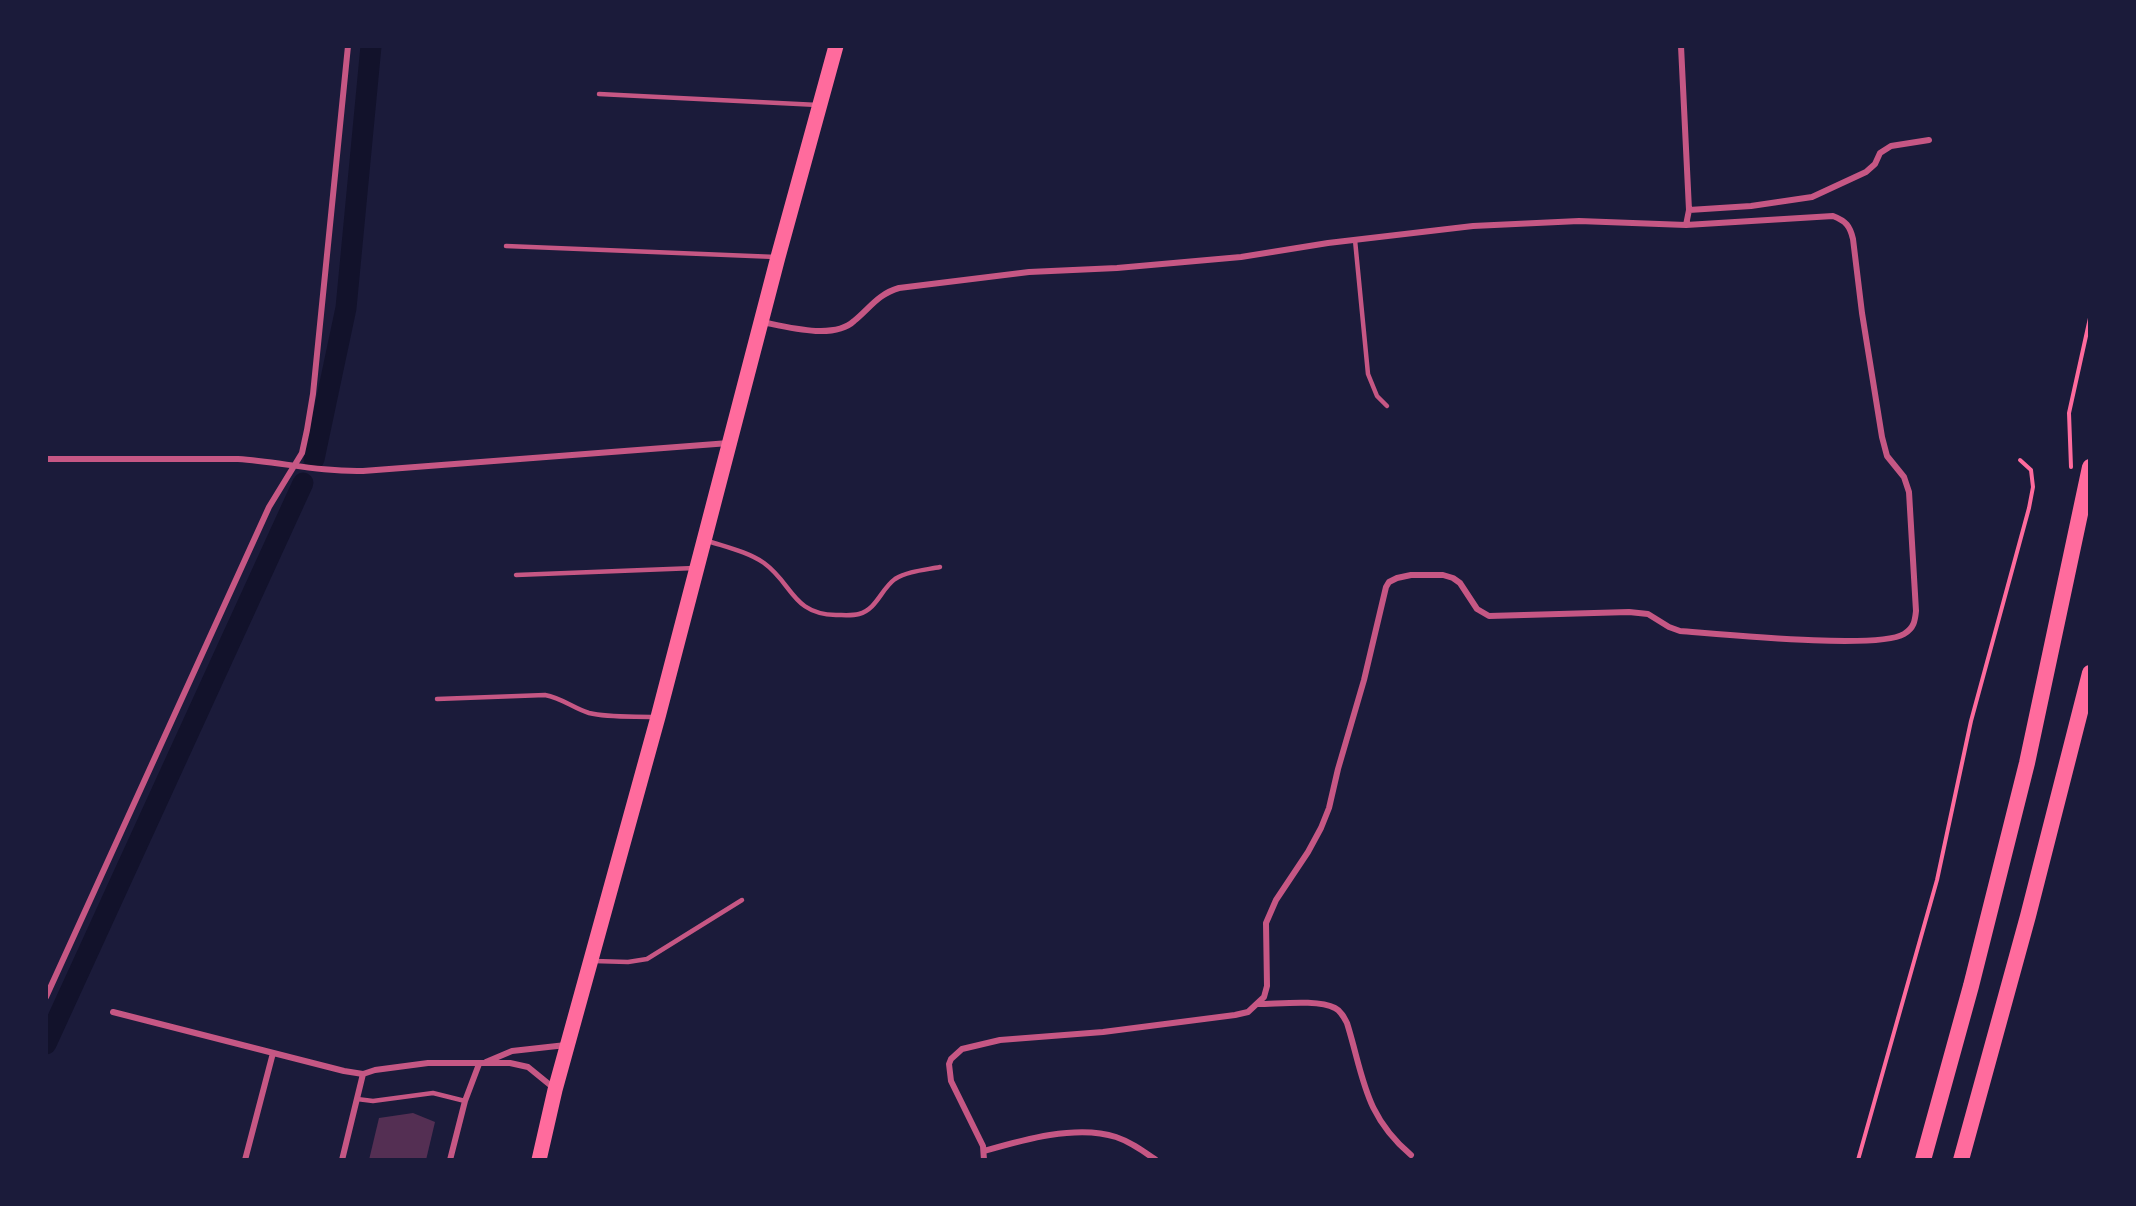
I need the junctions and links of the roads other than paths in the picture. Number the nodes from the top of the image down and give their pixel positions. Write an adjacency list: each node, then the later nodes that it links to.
1 (348, 46): 16 (street)
2 (836, 46): 5 (main road)
3 (1681, 46): 7 (street)
4 (599, 94): 5 (lane)
5 (820, 105): 11 (main road)
6 (1929, 140): 7 (street)
7 (1689, 210): 8 (street)
8 (1686, 225): 9 (street); 28 (street)
9 (1355, 240): 12 (street); 13 (lane)
10 (506, 246): 11 (lane)
11 (778, 257): 12 (main road)
12 (761, 322): 14 (main road)
13 (1386, 406)
14 (730, 443): 16 (street); 18 (main road)
15 (46, 459): 16 (street)
16 (292, 466): 27 (street)
17 (2090, 467): 45 (highway)
18 (705, 540): 19 (lane); 20 (main road)
19 (940, 567)
20 (697, 568): 21 (lane); 24 (main road)
21 (516, 575)
22 (2090, 673): 46 (highway)
23 (437, 699): 24 (lane)
24 (658, 717): 26 (main road)
25 (742, 900): 26 (lane)
26 (591, 961): 30 (main road)
27 (46, 997)
28 (1258, 1004): 37 (street); 38 (street)
29 (113, 1012): 31 (street)
30 (568, 1045): 32 (street); 34 (main road)
31 (273, 1053): 33 (street); 39 (street)
32 (479, 1064): 33 (street); 34 (street); 36 (street)
33 (363, 1074): 35 (street)
34 (555, 1090): 42 (main road)
35 (357, 1099): 36 (lane); 40 (street)
36 (465, 1101): 41 (street)
37 (984, 1151): 43 (street); 44 (street)
38 (1411, 1155)
39 (245, 1160)
40 (342, 1160)
41 (450, 1160)
42 (539, 1160)
43 (984, 1160)
44 (1156, 1160)
45 (1923, 1160)
46 (1961, 1160)

